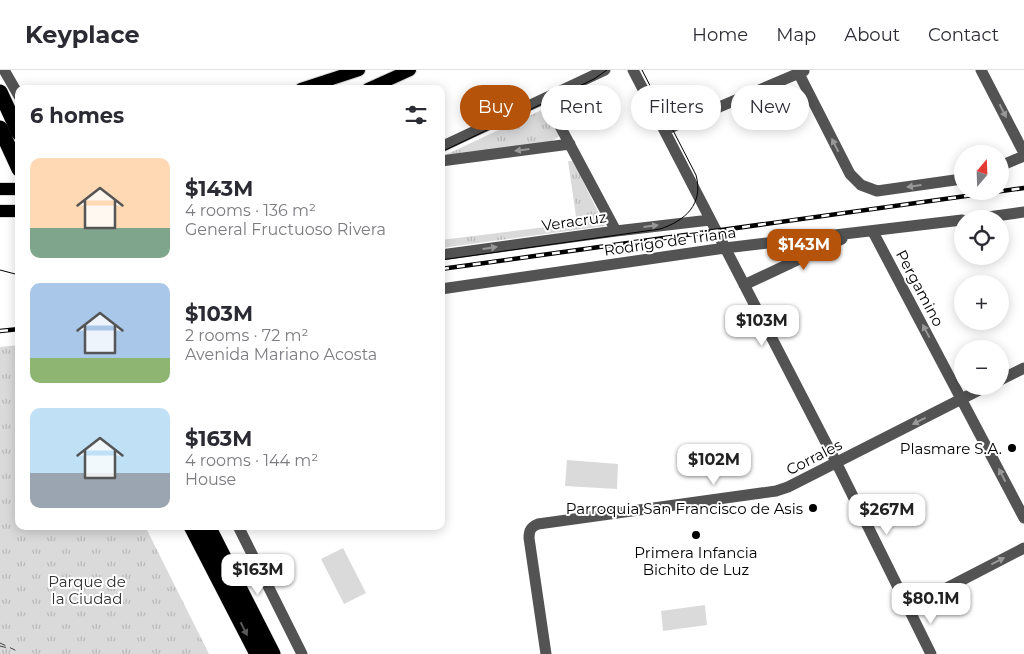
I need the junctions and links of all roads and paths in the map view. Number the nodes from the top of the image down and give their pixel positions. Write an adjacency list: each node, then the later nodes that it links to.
1 (4, 70): 12 (street)
2 (359, 70): 8 (main road)
3 (410, 70): 9 (main road)
4 (605, 70): 10 (street)
5 (633, 70): 11 (street)
6 (981, 70): 22 (street, one-way to 22)
7 (800, 71): 15 (street); 26 (street, one-way to 7)
8 (314, 85)
9 (377, 85)
10 (573, 85)
11 (641, 85)
12 (15, 89)
13 (0, 92): 16 (highway)
14 (541, 100): 21 (street)
15 (721, 106)
16 (15, 124)
17 (0, 128): 23 (highway)
18 (562, 130): 20 (street)
19 (665, 130): 33 (street)
20 (570, 144): 24 (street, one-way to 24); 35 (street)
21 (445, 145)
22 (1024, 154): 25 (street)
23 (15, 160)
24 (445, 160)
25 (1009, 162)
26 (954, 180)
27 (0, 189): 28 (main road)
28 (15, 189)
29 (15, 211): 30 (main road)
30 (0, 212)
31 (1024, 212): 32 (street)
32 (1009, 214)
33 (710, 220): 35 (street, Veracruz, one-way to 33); 38 (street)
34 (954, 221): 36 (street, Rodrigo de Triana)
35 (616, 231): 39 (street, Veracruz, one-way to 35)
36 (873, 232): 37 (street, Rodrigo de Triana); 45 (street, Pergamino, one-way to 36)
37 (853, 234): 38 (street, Rodrigo de Triana); 40 (street)
38 (725, 248): 40 (street); 41 (street, Rodrigo de Triana)
39 (445, 254)
40 (744, 284): 46 (street)
41 (445, 288)
42 (1024, 368): 43 (street)
43 (1009, 376)
44 (970, 395): 45 (street, Corrales)
45 (962, 399): 46 (street, Corrales, one-way to 46); 47 (street, Pergamino, one-way to 45)
46 (836, 462): 52 (street); 56 (street, Corrales)
47 (1024, 518)
48 (193, 530): 53 (highway, one-way to 53)
49 (210, 530): 54 (highway)
50 (240, 530): 55 (street)
51 (1024, 548): 52 (street, one-way to 51)
52 (908, 608): 57 (street)
53 (257, 654)
54 (273, 654)
55 (302, 654)
56 (546, 654)
57 (931, 654)

